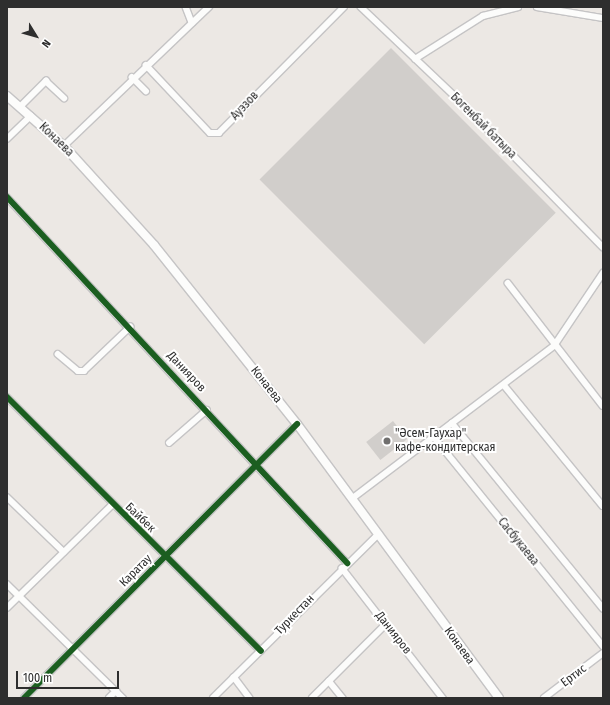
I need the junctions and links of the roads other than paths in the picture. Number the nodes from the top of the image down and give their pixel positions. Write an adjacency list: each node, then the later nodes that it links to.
1 (186, 7): 8 (street)
2 (209, 7): 8 (street)
3 (344, 7): 10 (street, Ауэзов)
4 (361, 7): 9 (street, Богенбай батыра)
5 (518, 7): 9 (street)
6 (537, 7): 7 (street)
7 (603, 18)
8 (192, 23): 10 (street)
9 (415, 59): 20 (street, Богенбай батыра)
10 (146, 65): 11 (street)
11 (132, 77): 12 (street); 18 (street)
12 (146, 91)
13 (7, 96): 15 (main road, Конаева)
14 (64, 98): 15 (street)
15 (20, 107): 16 (main road, Конаева)
16 (31, 116): 17 (street); 18 (main road, Конаева)
17 (7, 139)
18 (64, 146): 31 (main road, Конаева)
19 (7, 197): 23 (street, Данияров)
20 (603, 248)
21 (603, 273): 24 (street)
22 (508, 284): 24 (street)
23 (130, 327): 25 (street); 29 (street, Данияров)
24 (554, 346): 26 (street); 28 (street)
25 (58, 354)
26 (504, 385): 30 (street); 38 (street)
27 (7, 398): 37 (street, Байбек)
28 (603, 406)
29 (207, 410): 33 (street); 34 (street, Данияров)
30 (452, 423): 32 (street); 47 (street, Сасбукаева)
31 (297, 424): 34 (street, Каратау); 36 (main road, Конаева)
32 (434, 437): 36 (street); 49 (street, Сасбукаева)
33 (169, 443)
34 (257, 465): 41 (street, Каратау); 42 (street, Данияров)
35 (7, 497): 40 (street)
36 (353, 498): 39 (main road, Конаева)
37 (112, 505): 40 (street); 41 (street, Байбек)
38 (603, 506)
39 (379, 534): 42 (street, Туркестан); 64 (main road, Конаева)
40 (64, 552): 45 (street)
41 (165, 557): 50 (street, Каратау); 51 (street, Байбек)
42 (347, 563): 43 (street, Туркестан)
43 (342, 568): 48 (street, Данияров); 51 (street, Туркестан)
44 (7, 584): 45 (street)
45 (19, 596): 46 (street); 50 (street)
46 (7, 608)
47 (603, 608)
48 (386, 624): 54 (street); 63 (street, Данияров)
49 (603, 646)
50 (74, 649): 55 (street); 56 (street, Каратау)
51 (261, 651): 53 (street, Туркестан)
52 (603, 654): 65 (street, Ертис)
53 (234, 677): 59 (street, Туркестан); 60 (street)
54 (329, 681): 61 (street); 62 (street)
55 (116, 691): 57 (street); 58 (street)
56 (24, 698)
57 (109, 698)
58 (123, 698)
59 (213, 698)
60 (250, 698)
61 (312, 698)
62 (343, 698)
63 (443, 698)
64 (499, 698)
65 (544, 698)

